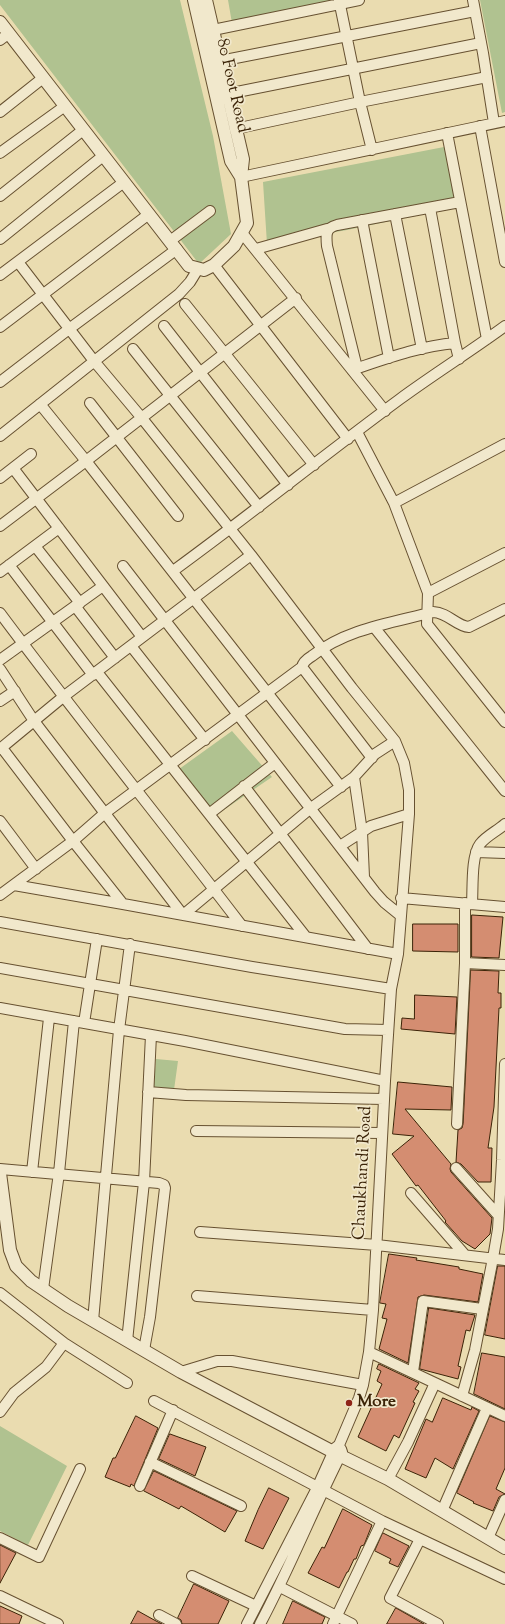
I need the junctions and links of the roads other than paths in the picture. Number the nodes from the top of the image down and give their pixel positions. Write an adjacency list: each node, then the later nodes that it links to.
1 (194, 0): 29 (street, 80 Foot Road)
2 (206, 0): 8 (street, 80 Foot Road)
3 (359, 0): 5 (street)
4 (473, 0): 6 (street)
5 (339, 2): 8 (street); 9 (street)
6 (475, 11): 9 (street); 11 (street)
7 (0, 22): 10 (street)
8 (213, 30): 12 (street, 80 Foot Road)
9 (346, 36): 12 (street); 13 (street)
10 (4, 37): 15 (street)
11 (481, 43): 13 (street); 14 (street)
12 (220, 61): 16 (street, 80 Foot Road)
13 (353, 69): 16 (street); 17 (street)
14 (487, 77): 17 (street); 21 (street)
15 (43, 78): 18 (street); 19 (street)
16 (227, 94): 23 (street, 80 Foot Road)
17 (360, 102): 23 (street); 26 (street)
18 (65, 106): 24 (street); 27 (street)
19 (0, 112)
20 (505, 121): 21 (street)
21 (494, 123): 22 (street)
22 (480, 126): 25 (street); 44 (street)
23 (235, 129): 29 (street, 80 Foot Road)
24 (83, 130): 28 (street); 31 (street)
25 (447, 133): 26 (street); 32 (street)
26 (372, 150): 29 (street)
27 (0, 153)
28 (103, 156): 30 (street); 40 (street)
29 (240, 177): 38 (street, 80 Foot Road)
30 (124, 182): 35 (street); 43 (street)
31 (0, 196)
32 (460, 202): 33 (street); 56 (street)
33 (430, 208): 36 (street); 57 (street)
34 (210, 211): 41 (street)
35 (149, 214): 41 (street); 48 (street)
36 (395, 214): 37 (street); 59 (street)
37 (362, 220): 39 (street); 61 (street)
38 (244, 228): 42 (street); 45 (street)
39 (327, 229): 42 (street); 64 (street)
40 (0, 239)
41 (174, 245): 46 (street); 55 (street)
42 (256, 249): 49 (street)
43 (18, 262): 47 (street); 48 (street, Chaukhandi Road)
44 (505, 262)
45 (214, 265): 46 (street); 51 (street)
46 (198, 269): 63 (street)
47 (0, 275)
48 (43, 294): 54 (street); 55 (street, Chaukhandi Road)
49 (296, 298): 51 (street); 64 (street)
50 (185, 304): 60 (street)
51 (260, 325): 60 (street); 75 (street)
52 (164, 326): 65 (street)
53 (505, 326): 56 (street)
54 (0, 327)
55 (69, 329): 63 (street, Chaukhandi Road); 66 (street)
56 (488, 339): 62 (street)
57 (455, 343): 59 (street); 62 (street)
58 (133, 349): 67 (street)
59 (422, 349): 61 (street)
60 (224, 352): 65 (street); 79 (street)
61 (389, 358): 64 (street)
62 (459, 359): 70 (street)
63 (94, 361): 69 (street); 71 (street, Chaukhandi Road)
64 (354, 369): 70 (street)
65 (199, 372): 67 (street); 82 (street)
66 (0, 382)
67 (170, 394): 71 (street); 85 (street)
68 (90, 403): 74 (street)
69 (40, 404): 73 (street); 78 (street)
70 (385, 411): 72 (street)
71 (141, 417): 74 (street); 89 (street, Chaukhandi Road)
72 (357, 432): 75 (street); 84 (street)
73 (0, 436)
74 (117, 436): 78 (street); 86 (street)
75 (348, 439): 79 (street)
76 (505, 444): 84 (street)
77 (31, 454): 80 (street)
78 (86, 461): 83 (street); 95 (street)
79 (314, 465): 82 (street)
80 (13, 468): 81 (street); 83 (street)
81 (0, 478)
82 (288, 485): 85 (street)
83 (36, 498): 87 (street); 88 (street)
84 (394, 503): 98 (street)
85 (259, 507): 89 (street)
86 (178, 516)
87 (0, 526)
88 (59, 528): 90 (street); 97 (street)
89 (231, 529): 92 (street, Chaukhandi Road); 95 (street)
90 (35, 546): 93 (street); 100 (street)
91 (505, 553): 98 (street)
92 (251, 555): 99 (street); 110 (street, Chaukhandi Road)
93 (9, 565): 96 (street); 105 (street)
94 (124, 566): 104 (street)
95 (173, 571): 99 (street)
96 (0, 572)
97 (104, 586): 100 (street); 107 (street)
98 (428, 593): 103 (street)
99 (194, 598): 104 (street); 117 (street)
100 (77, 605): 105 (street); 111 (street)
101 (505, 609): 103 (street)
102 (0, 613): 108 (street)
103 (427, 613): 106 (street); 122 (street)
104 (165, 620): 107 (street); 120 (street)
105 (53, 622): 108 (street); 115 (street)
106 (374, 627): 110 (street); 133 (street)
107 (142, 637): 109 (street)
108 (23, 644): 112 (street); 118 (street)
109 (131, 646): 111 (street); 123 (street)
110 (322, 648): 113 (street); 124 (street, Chaukhandi Road)
111 (115, 658): 115 (street)
112 (0, 660)
113 (302, 667): 117 (street); 126 (street)
114 (0, 669): 116 (street)
115 (95, 673): 118 (street); 128 (street)
116 (15, 690): 119 (street); 121 (street)
117 (268, 693): 120 (street); 131 (street)
118 (63, 697): 121 (street); 132 (street)
119 (0, 701)
120 (239, 715): 123 (street); 127 (street)
121 (34, 721): 125 (street); 135 (street)
122 (505, 722)
123 (205, 740): 128 (street)
124 (394, 741): 126 (street); 137 (street, Chaukhandi Road)
125 (1, 748): 142 (street)
126 (372, 758): 129 (street)
127 (275, 763): 130 (street); 134 (street)
128 (170, 765): 132 (street); 136 (street)
129 (354, 777): 131 (street); 140 (street)
130 (244, 786): 136 (street); 141 (street)
131 (341, 787): 134 (street)
132 (137, 790): 135 (street); 150 (street)
133 (505, 791)
134 (311, 808): 141 (street); 143 (street)
135 (105, 813): 142 (street); 156 (street)
136 (209, 814): 146 (street)
137 (409, 814): 140 (street); 152 (street, Chaukhandi Road)
138 (0, 821): 147 (street)
139 (505, 824): 144 (street)
140 (362, 832): 143 (street); 148 (street)
141 (281, 834): 146 (street); 163 (street)
142 (73, 841): 147 (street); 154 (street)
143 (340, 846): 148 (street)
144 (476, 852): 145 (street); 153 (street)
145 (505, 853)
146 (247, 862): 150 (street); 160 (street)
147 (36, 869): 149 (street)
148 (364, 877): 157 (street)
149 (14, 885): 151 (street); 154 (street)
150 (214, 889): 156 (street); 159 (street)
151 (0, 895)
152 (401, 898): 153 (street); 157 (street, Chaukhandi Road)
153 (469, 903): 155 (street); 165 (street)
154 (123, 904): 156 (street)
155 (505, 907)
156 (183, 915): 159 (street)
157 (400, 915): 164 (street, Chaukhandi Road)
158 (0, 922): 161 (street)
159 (242, 926): 160 (street)
160 (306, 937): 163 (street)
161 (97, 939): 162 (street); 168 (street)
162 (130, 944): 169 (street); 170 (street)
163 (368, 949): 164 (street)
164 (398, 954): 170 (street, Chaukhandi Road)
165 (465, 963): 166 (street); 181 (street)
166 (505, 965)
167 (0, 968): 168 (street)
168 (90, 984): 169 (street); 173 (street)
169 (124, 989): 174 (street); 175 (street)
170 (391, 989): 175 (street, Chaukhandi Road)
171 (0, 1008): 172 (street)
172 (49, 1018): 173 (street); 187 (street)
173 (79, 1022): 174 (street); 189 (street)
174 (119, 1030): 176 (street); 190 (street)
175 (388, 1030): 178 (street, Chaukhandi Road)
176 (151, 1035): 178 (street); 179 (street)
177 (505, 1064): 184 (street)
178 (385, 1080): 180 (street, Chaukhandi Road)
179 (148, 1092): 180 (street); 191 (street)
180 (384, 1099): 183 (street, Chaukhandi Road)
181 (457, 1124)
182 (196, 1131): 183 (street)
183 (382, 1133): 196 (street, Chaukhandi Road)
184 (504, 1160): 193 (street)
185 (456, 1168): 194 (street)
186 (0, 1170): 187 (street)
187 (32, 1172): 189 (street)
188 (0, 1173): 200 (street)
189 (59, 1173): 190 (street); 200 (street)
190 (105, 1178): 191 (street); 205 (street)
191 (144, 1182): 206 (street); 208 (street)
192 (411, 1193): 197 (street)
193 (502, 1203): 194 (street)
194 (498, 1215): 198 (street)
195 (200, 1232): 196 (street)
196 (377, 1245): 197 (street); 204 (street, Chaukhandi Road)
197 (465, 1255): 198 (street)
198 (493, 1258): 199 (street); 203 (street)
199 (505, 1260)
200 (43, 1289): 205 (street)
201 (0, 1293): 207 (street)
202 (197, 1296): 204 (street)
203 (482, 1309): 211 (street); 215 (street)
204 (373, 1310): 209 (street, Chaukhandi Road)
205 (93, 1321): 206 (street)
206 (127, 1341): 208 (street)
207 (64, 1343): 212 (street); 219 (street)
208 (144, 1350): 210 (street)
209 (369, 1352): 211 (street); 214 (street, Chaukhandi Road)
210 (181, 1372): 214 (street); 221 (street)
211 (412, 1372): 213 (street)
212 (127, 1383)
213 (435, 1383): 215 (street); 224 (street)
214 (363, 1385): 221 (street, Chaukhandi Road)
215 (462, 1396): 217 (street)
216 (154, 1400): 218 (street)
217 (487, 1408): 220 (street); 229 (street)
218 (173, 1410): 222 (street); 226 (street)
219 (0, 1412)
220 (505, 1416)
221 (338, 1451): 224 (street); 226 (street, Chaukhandi Road)
222 (150, 1462): 225 (street); 228 (street)
223 (80, 1469): 231 (street)
224 (388, 1479): 229 (street)
225 (140, 1486)
226 (320, 1489): 230 (street); 237 (street); 239 (street)
227 (505, 1500): 232 (street)
228 (242, 1506)
229 (442, 1511): 232 (street)
230 (382, 1521): 233 (street); 241 (street)
231 (0, 1538)
232 (488, 1538): 234 (street)
233 (420, 1539): 236 (street); 247 (street)
234 (505, 1548)
235 (192, 1576): 239 (street)
236 (505, 1579)
237 (280, 1587): 241 (street); 245 (street)
238 (0, 1596): 242 (street)
239 (256, 1606): 244 (street)
240 (159, 1615): 243 (street)
241 (335, 1620): 246 (street)
242 (58, 1624)
243 (176, 1624)
244 (247, 1624)
245 (260, 1624)
246 (352, 1624)
247 (438, 1624)

